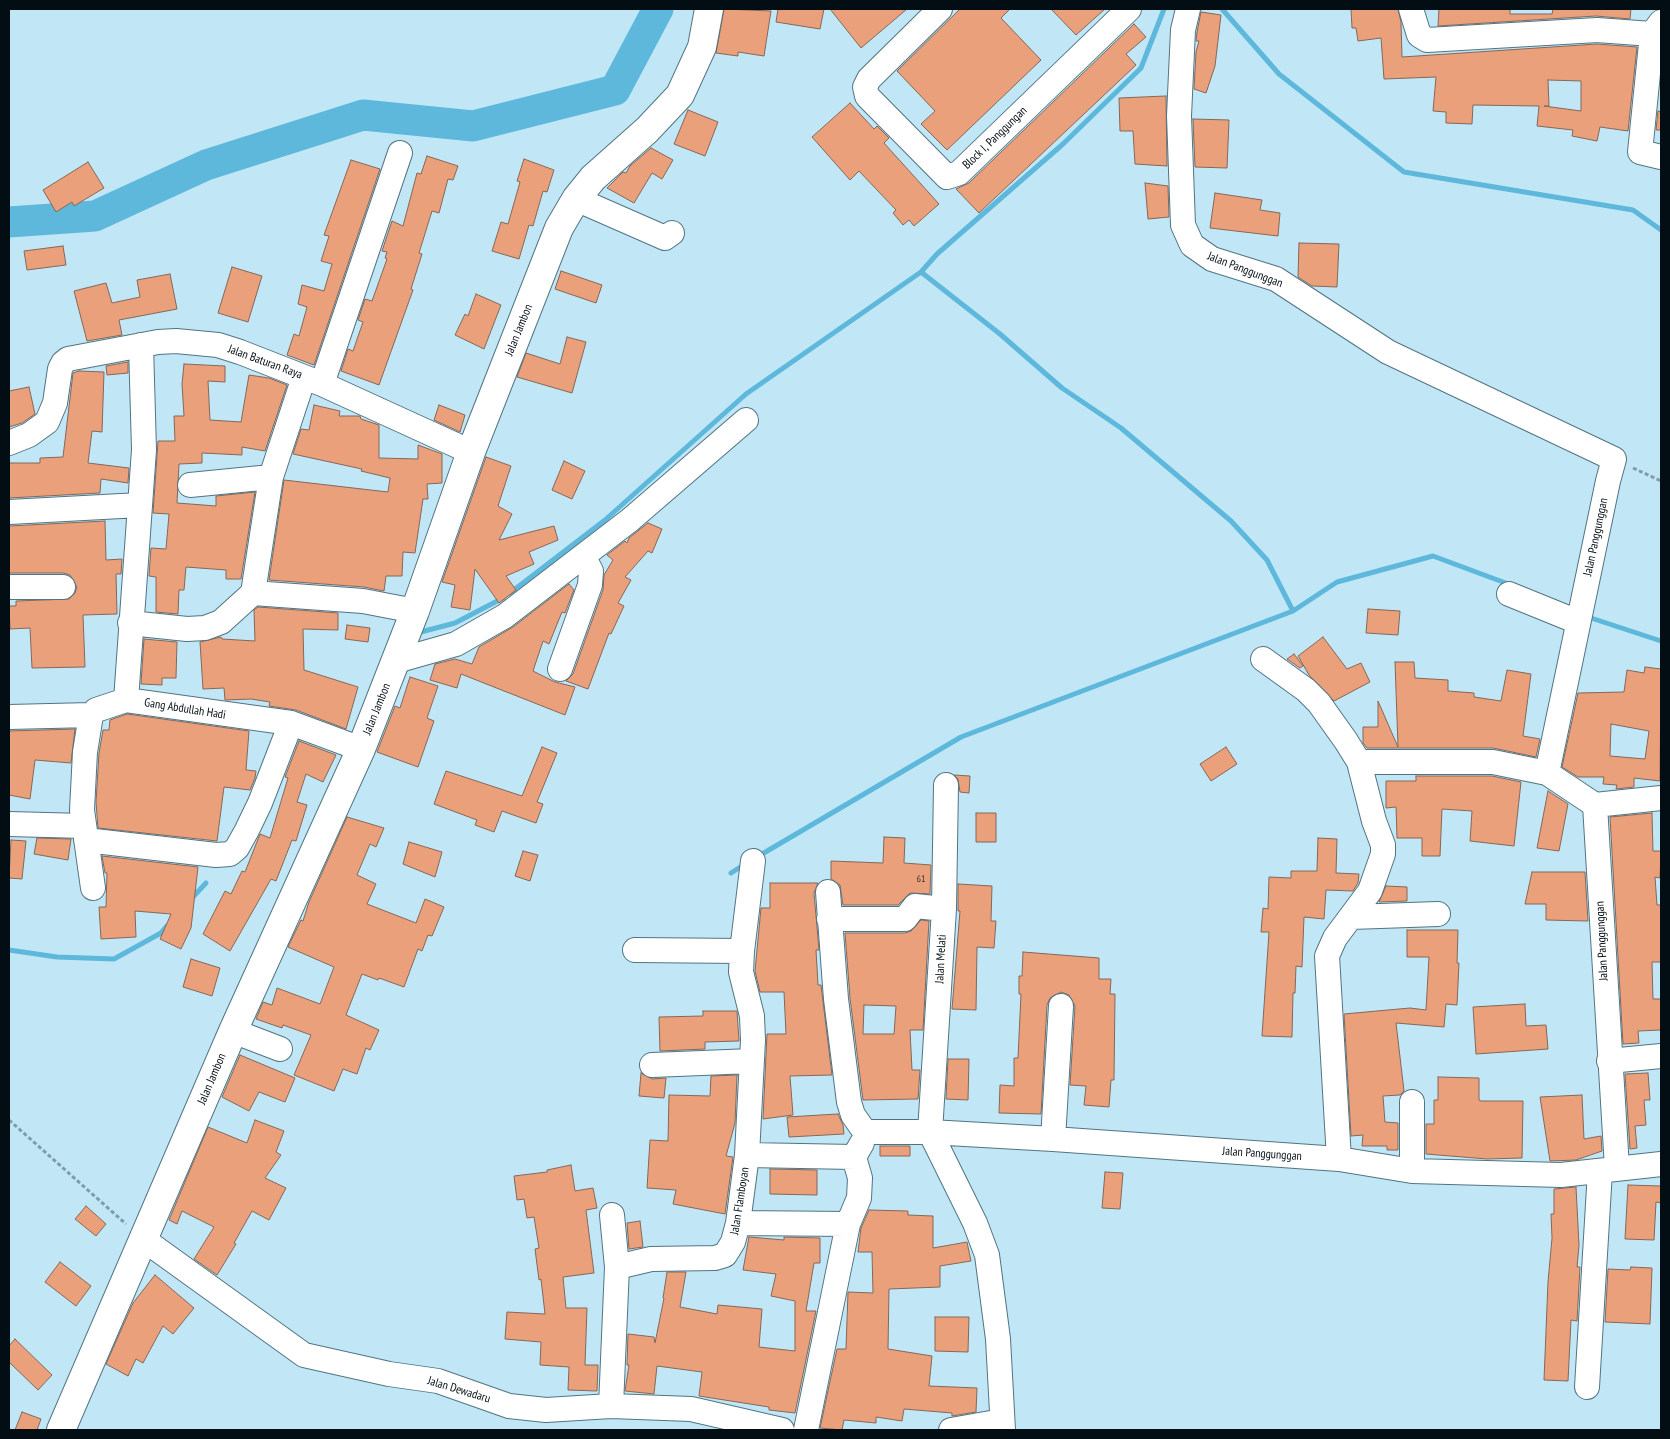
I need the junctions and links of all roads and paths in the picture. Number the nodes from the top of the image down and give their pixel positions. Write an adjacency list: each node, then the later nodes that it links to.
1 (709, 9): 10 (main road, Jalan Jambon)
2 (940, 9): 3 (street, Block I, Panggungan)
3 (1130, 9)
4 (1188, 9): 17 (street, Jalan Panggunggan)
5 (1411, 9): 6 (street)
6 (1657, 28): 7 (street)
7 (1655, 79): 9 (street)
8 (400, 152): 13 (street)
9 (1661, 157)
10 (576, 199): 11 (street); 16 (main road, Jalan Jambon)
11 (672, 233)
12 (141, 344): 13 (street, Jalan Baturan Raya); 15 (street, Jalan Baturan Raya); 21 (street)
13 (313, 380): 16 (street, Jalan Baturan Raya); 18 (street)
14 (746, 420): 23 (street)
15 (9, 443)
16 (471, 452): 28 (main road, Jalan Jambon)
17 (1614, 459): 19 (path); 29 (street, Jalan Panggunggan)
18 (271, 476): 20 (street); 26 (street)
19 (1661, 482)
20 (190, 485)
21 (140, 505): 22 (street); 30 (street)
22 (9, 512)
23 (583, 556): 32 (street); 33 (street)
24 (9, 587): 25 (street)
25 (63, 587)
26 (252, 593): 28 (street); 30 (street)
27 (1509, 594): 29 (street)
28 (415, 611): 32 (main road, Jalan Jambon)
29 (1579, 621): 40 (street, Jalan Panggunggan)
30 (130, 623): 34 (street)
31 (1263, 659): 39 (street)
32 (396, 661): 38 (main road, Jalan Jambon)
33 (560, 669)
34 (126, 700): 35 (street, Gang Abdullah Hadi); 37 (street, Gang Abdullah Hadi)
35 (91, 714): 36 (street, Gang Abdullah Hadi); 45 (street)
36 (9, 717)
37 (291, 723): 38 (street, Gang Abdullah Hadi); 45 (street)
38 (361, 749): 56 (main road, Jalan Jambon)
39 (1359, 762): 40 (street); 51 (street)
40 (1547, 773): 43 (street)
41 (946, 785): 49 (street, Jalan Melati)
42 (1661, 798): 43 (street)
43 (1595, 805): 60 (street, Jalan Panggunggan)
44 (9, 824): 45 (street)
45 (85, 833): 47 (street)
46 (753, 861): 54 (street)
47 (92, 888)
48 (828, 892): 52 (street)
49 (944, 909): 52 (street); 65 (street, Jalan Melati)
50 (1438, 914): 51 (street)
51 (1351, 917): 69 (street)
52 (829, 919): 64 (street)
53 (635, 950): 54 (street)
54 (742, 951): 59 (street)
55 (1061, 1006): 66 (street)
56 (233, 1031): 57 (street); 76 (main road, Jalan Jambon)
57 (280, 1049)
58 (1661, 1056): 60 (street)
59 (752, 1061): 61 (street); 67 (street)
60 (1609, 1061): 71 (street, Jalan Panggunggan)
61 (652, 1065)
62 (1412, 1102): 72 (street)
63 (9, 1120): 76 (path)
64 (865, 1132): 65 (street); 68 (street)
65 (930, 1132): 66 (street, Jalan Panggunggan); 80 (street)
66 (1053, 1139): 69 (street, Jalan Panggunggan)
67 (747, 1155): 68 (street, Jalan Flamboyan); 74 (street, Jalan Flamboyan)
68 (854, 1156): 75 (street)
69 (1339, 1159): 72 (street, Jalan Panggunggan)
70 (1661, 1164): 71 (street)
71 (1608, 1170): 72 (street, Jalan Panggunggan); 78 (street)
72 (1412, 1171)
73 (612, 1215): 77 (street)
74 (738, 1223): 75 (street); 77 (street, Jalan Flamboyan)
75 (848, 1224): 83 (street)
76 (143, 1239): 79 (street, Jalan Dewadaru); 81 (main road, Jalan Jambon)
77 (617, 1267): 79 (street)
78 (1587, 1387)
79 (610, 1406): 82 (street, Jalan Dewadaru)
80 (1003, 1425): 84 (street)
81 (61, 1430)
82 (782, 1430)
83 (806, 1430)
84 (951, 1430)

